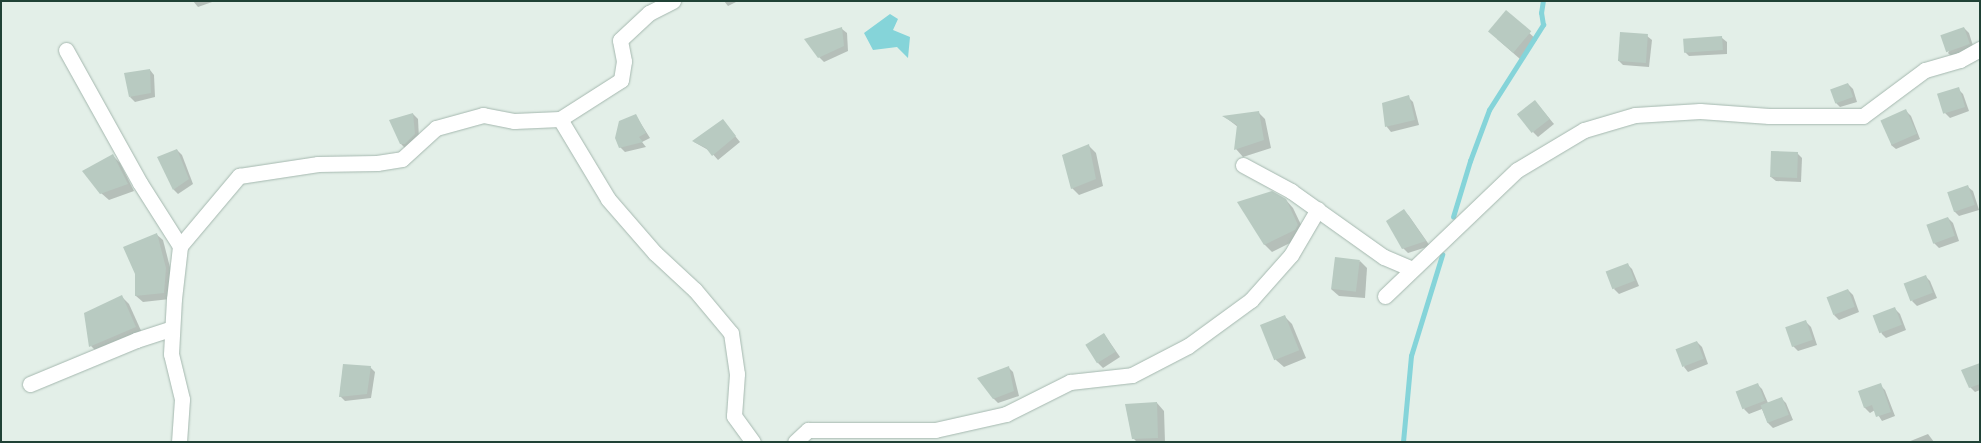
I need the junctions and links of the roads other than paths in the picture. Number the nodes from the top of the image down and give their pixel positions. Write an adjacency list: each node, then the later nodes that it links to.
1 (673, 1): 4 (street)
2 (1980, 48): 8 (street)
3 (66, 50): 7 (street)
4 (560, 119): 7 (street); 13 (street)
5 (1243, 165): 6 (street)
6 (1318, 209): 8 (street); 14 (street)
7 (180, 246): 10 (street)
8 (1412, 269): 9 (street)
9 (1384, 296)
10 (172, 328): 11 (street); 12 (street)
11 (30, 384)
12 (179, 442)
13 (753, 442)
14 (795, 442)

